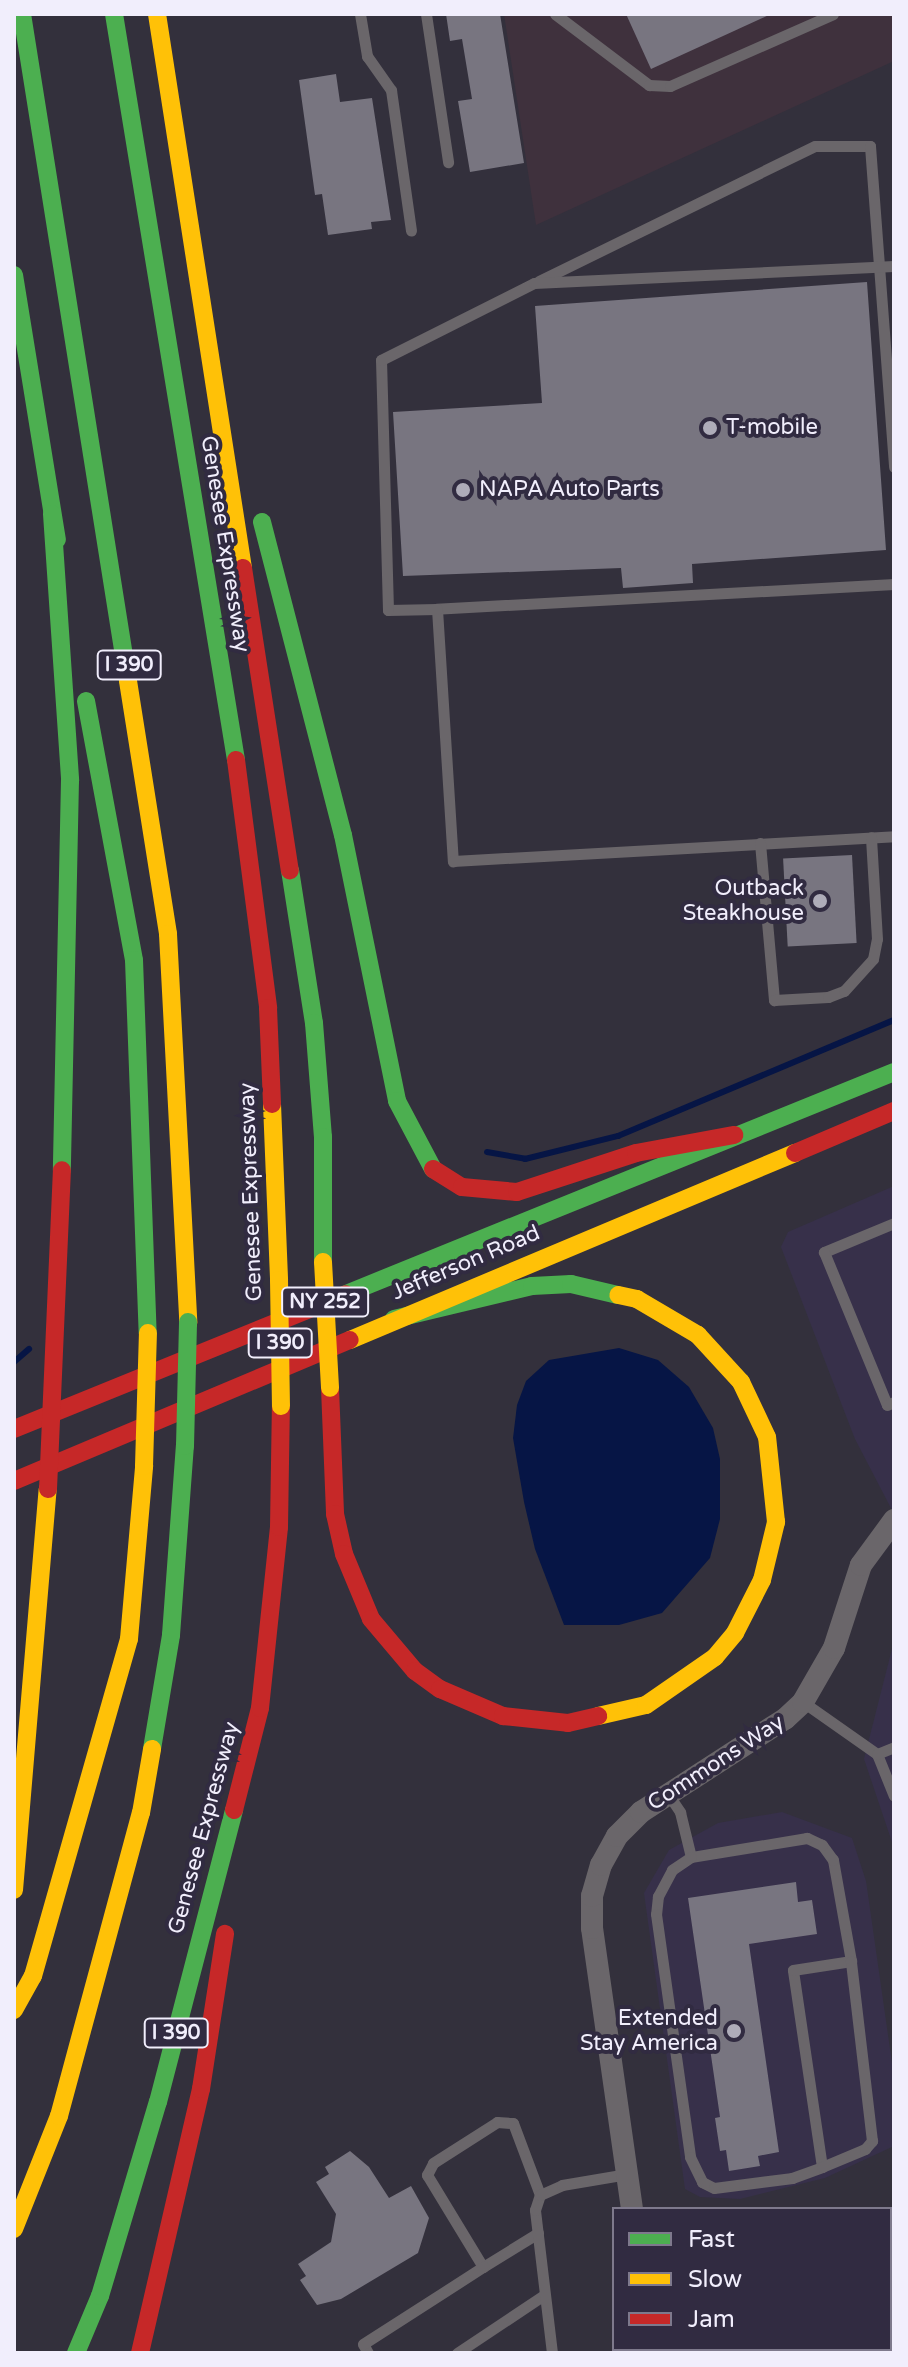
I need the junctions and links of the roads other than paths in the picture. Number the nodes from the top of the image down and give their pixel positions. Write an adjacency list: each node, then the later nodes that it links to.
1 (22, 14): 51 (main road, I 390, bridge)
2 (114, 14): 38 (main road, Genesee Expressway / I 390, bridge)
3 (157, 14): 14 (main road)
4 (360, 14): 9 (lane)
5 (426, 14): 8 (lane)
6 (555, 14): 7 (lane)
7 (833, 14)
8 (448, 162)
9 (411, 231)
10 (894, 266): 11 (lane)
11 (881, 267): 13 (lane); 13 (lane); 16 (lane)
12 (14, 275): 18 (main road)
13 (534, 283): 20 (lane)
14 (208, 314): 15 (main road); 28 (main road, bridge)
15 (248, 467)
16 (894, 467)
17 (256, 498): 26 (main road)
18 (52, 514): 30 (main road); 46 (main road, bridge)
19 (894, 584): 20 (lane)
20 (437, 609): 23 (lane)
21 (894, 836): 22 (lane)
22 (871, 837): 23 (lane); 23 (lane)
23 (760, 843)
24 (894, 1072): 26 (main road, Jefferson Road / NY 252)
25 (894, 1111): 28 (main road, Jefferson Road / NY 252)
26 (734, 1135): 30 (main road, Jefferson Road / NY 252)
27 (894, 1223): 29 (lane)
28 (394, 1319): 32 (main road, Jefferson Road / NY 252)
29 (894, 1402)
30 (51, 1414): 31 (main road, Jefferson Road / NY 252); 32 (main road)
31 (14, 1429)
32 (50, 1466): 33 (main road, Jefferson Road / NY 252); 36 (main road)
33 (14, 1481)
34 (894, 1520): 37 (street, Commons Way)
35 (23, 1521): 36 (main road)
36 (41, 1565): 44 (main road)
37 (803, 1702): 40 (lane); 41 (street, Commons Way)
38 (260, 1708): 55 (main road, Genesee Expressway / I 390); 56 (main road)
39 (894, 1747): 40 (lane)
40 (877, 1754): 42 (lane)
41 (667, 1793): 43 (lane); 48 (street, Commons Way)
42 (894, 1796)
43 (691, 1857): 45 (lane); 47 (lane)
44 (14, 1890)
45 (851, 1961): 47 (lane); 47 (lane)
46 (14, 2010)
47 (822, 2167)
48 (627, 2174): 49 (lane); 50 (street, Commons Way)
49 (540, 2195): 52 (lane); 53 (lane)
50 (632, 2207)
51 (14, 2229)
52 (538, 2233): 53 (lane); 54 (lane)
53 (483, 2267): 57 (lane)
54 (544, 2295): 58 (lane); 59 (lane)
55 (76, 2353)
56 (140, 2353)
57 (368, 2353)
58 (457, 2353)
59 (552, 2353)

